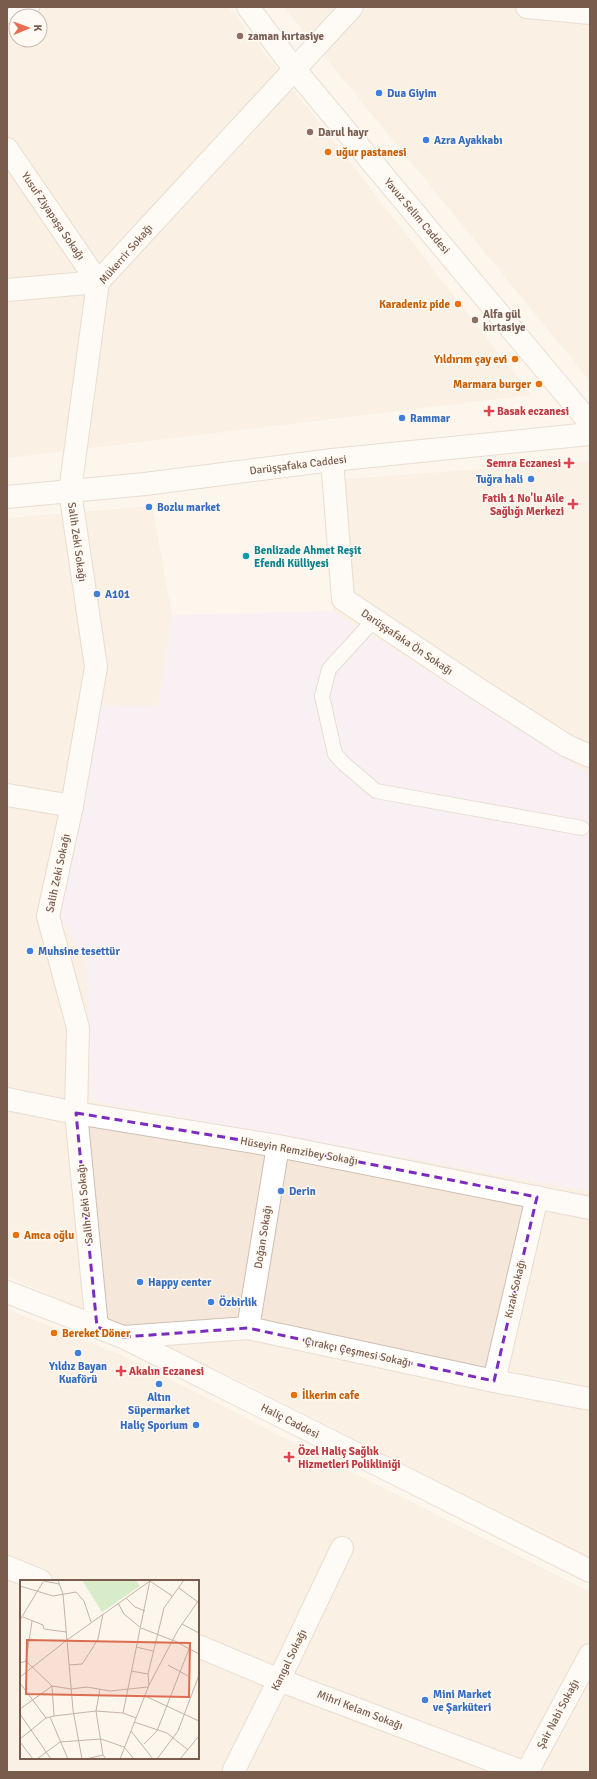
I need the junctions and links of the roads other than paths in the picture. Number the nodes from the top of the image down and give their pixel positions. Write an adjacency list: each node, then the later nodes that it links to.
1 (248, 7): 5 (street, Yavuz Selim Caddesi)
2 (352, 7): 5 (street, Mükerrir Sokağı)
3 (527, 7): 4 (street)
4 (590, 13)
5 (295, 70): 7 (street, Mükerrir Sokağı); 9 (street, Yavuz Selim Caddesi)
6 (7, 149): 7 (street, Yusuf Ziyapaşa Sokağı)
7 (98, 282): 8 (street); 12 (street, Mükerrir Sokağı)
8 (7, 290)
9 (590, 423)
10 (590, 434): 11 (street, Darüşşafaka Caddesi)
11 (332, 460): 12 (street, Darüşşafaka Caddesi); 14 (street, Darüşşafaka Ön Sokağı)
12 (70, 491): 13 (street, Darüşşafaka Caddesi); 17 (street, Salih Zeki Sokağı)
13 (7, 497)
14 (374, 620): 15 (street, Darüşşafaka Ön Sokağı); 18 (lane)
15 (590, 756)
16 (7, 795): 17 (street)
17 (72, 806): 20 (street, Salih Zeki Sokağı)
18 (582, 828)
19 (7, 1099): 20 (street, Hüseyin Remzibey Sokağı)
20 (76, 1113): 21 (street, Hüseyin Remzibey Sokağı); 25 (street, Salih Zeki Sokağı)
21 (278, 1146): 22 (street, Hüseyin Remzibey Sokağı); 26 (street, Doğan Sokağı)
22 (537, 1197): 23 (street, Hüseyin Remzibey Sokağı); 28 (street, Kızak Sokağı)
23 (590, 1208)
24 (8, 1294): 25 (street, Haliç Caddesi)
25 (97, 1327): 27 (street, Haliç Caddesi)
26 (248, 1328): 27 (street, Çırakçı Çeşmesi Sokağı); 28 (street, Çırakçı Çeşmesi Sokağı)
27 (123, 1337): 32 (street, Haliç Caddesi)
28 (494, 1381): 29 (street, Çırakçı Çeşmesi Sokağı)
29 (590, 1399)
30 (342, 1548): 36 (street, Kangal Sokağı)
31 (7, 1567): 33 (street)
32 (590, 1571)
33 (39, 1580)
34 (199, 1646): 36 (street, Mihri Kelam Sokağı)
35 (590, 1656): 39 (street, Şair Nabi Sokağı)
36 (279, 1680): 37 (street, Kangal Sokağı); 38 (street, Mihri Kelam Sokağı)
37 (234, 1770)
38 (523, 1772)
39 (527, 1772)

